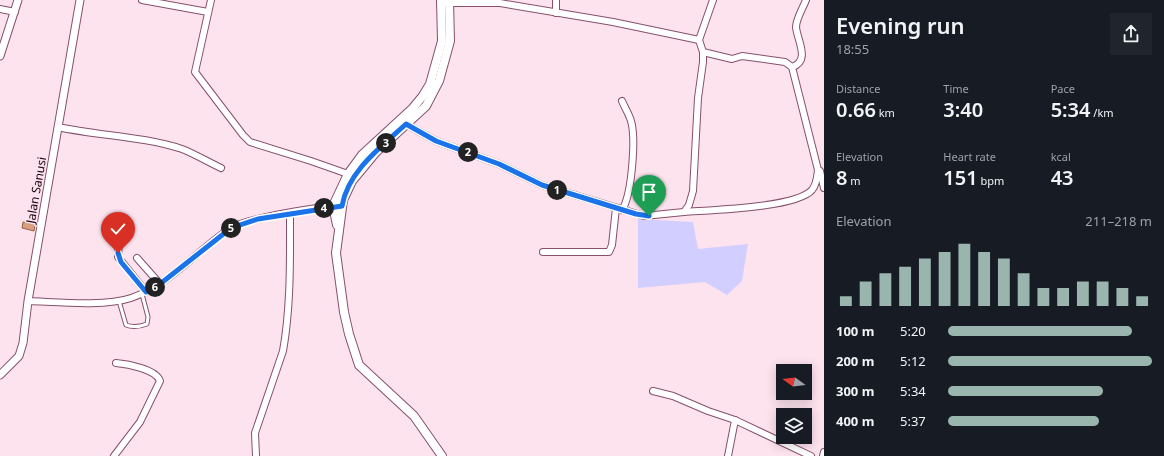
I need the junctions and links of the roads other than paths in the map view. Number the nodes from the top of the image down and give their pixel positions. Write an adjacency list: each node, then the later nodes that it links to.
1 (18, 0): 10 (street)
2 (80, 0): 19 (street, Jalan Sanusi)
3 (142, 0): 11 (street)
4 (211, 0): 11 (street)
5 (556, 0): 12 (street)
6 (713, 0): 13 (street)
7 (806, 0): 16 (street)
8 (445, 1): 12 (street); 18 (main road); 22 (main road)
9 (0, 9): 10 (street)
10 (15, 12): 15 (street)
11 (208, 12): 22 (street)
12 (556, 13): 13 (street)
13 (699, 40): 14 (street)
14 (703, 52): 16 (street); 27 (street)
15 (0, 56)
16 (792, 67): 20 (street)
17 (622, 102): 26 (street)
18 (406, 124): 25 (main road); 26 (street)
19 (58, 127): 21 (street); 35 (street, Jalan Sanusi)
20 (820, 167): 23 (street); 27 (street)
21 (221, 168)
22 (348, 174): 24 (main road)
23 (824, 188)
24 (333, 206): 25 (street); 28 (street); 29 (main road)
25 (342, 206): 29 (main road)
26 (619, 209): 27 (street); 31 (street)
27 (684, 212)
28 (290, 214): 33 (street); 43 (street)
29 (338, 230): 44 (main road)
30 (119, 240): 34 (street)
31 (543, 252)
32 (137, 258): 33 (street)
33 (160, 284): 34 (street)
34 (144, 293): 36 (street); 36 (lane)
35 (28, 301): 36 (street); 38 (street, Jalan Sanusi)
36 (119, 301)
37 (116, 363): 42 (street)
38 (0, 375)
39 (653, 391): 40 (street)
40 (735, 420): 45 (street); 46 (street)
41 (824, 452): 47 (street)
42 (114, 456)
43 (256, 456)
44 (442, 456)
45 (728, 456)
46 (811, 456)
47 (823, 456)

